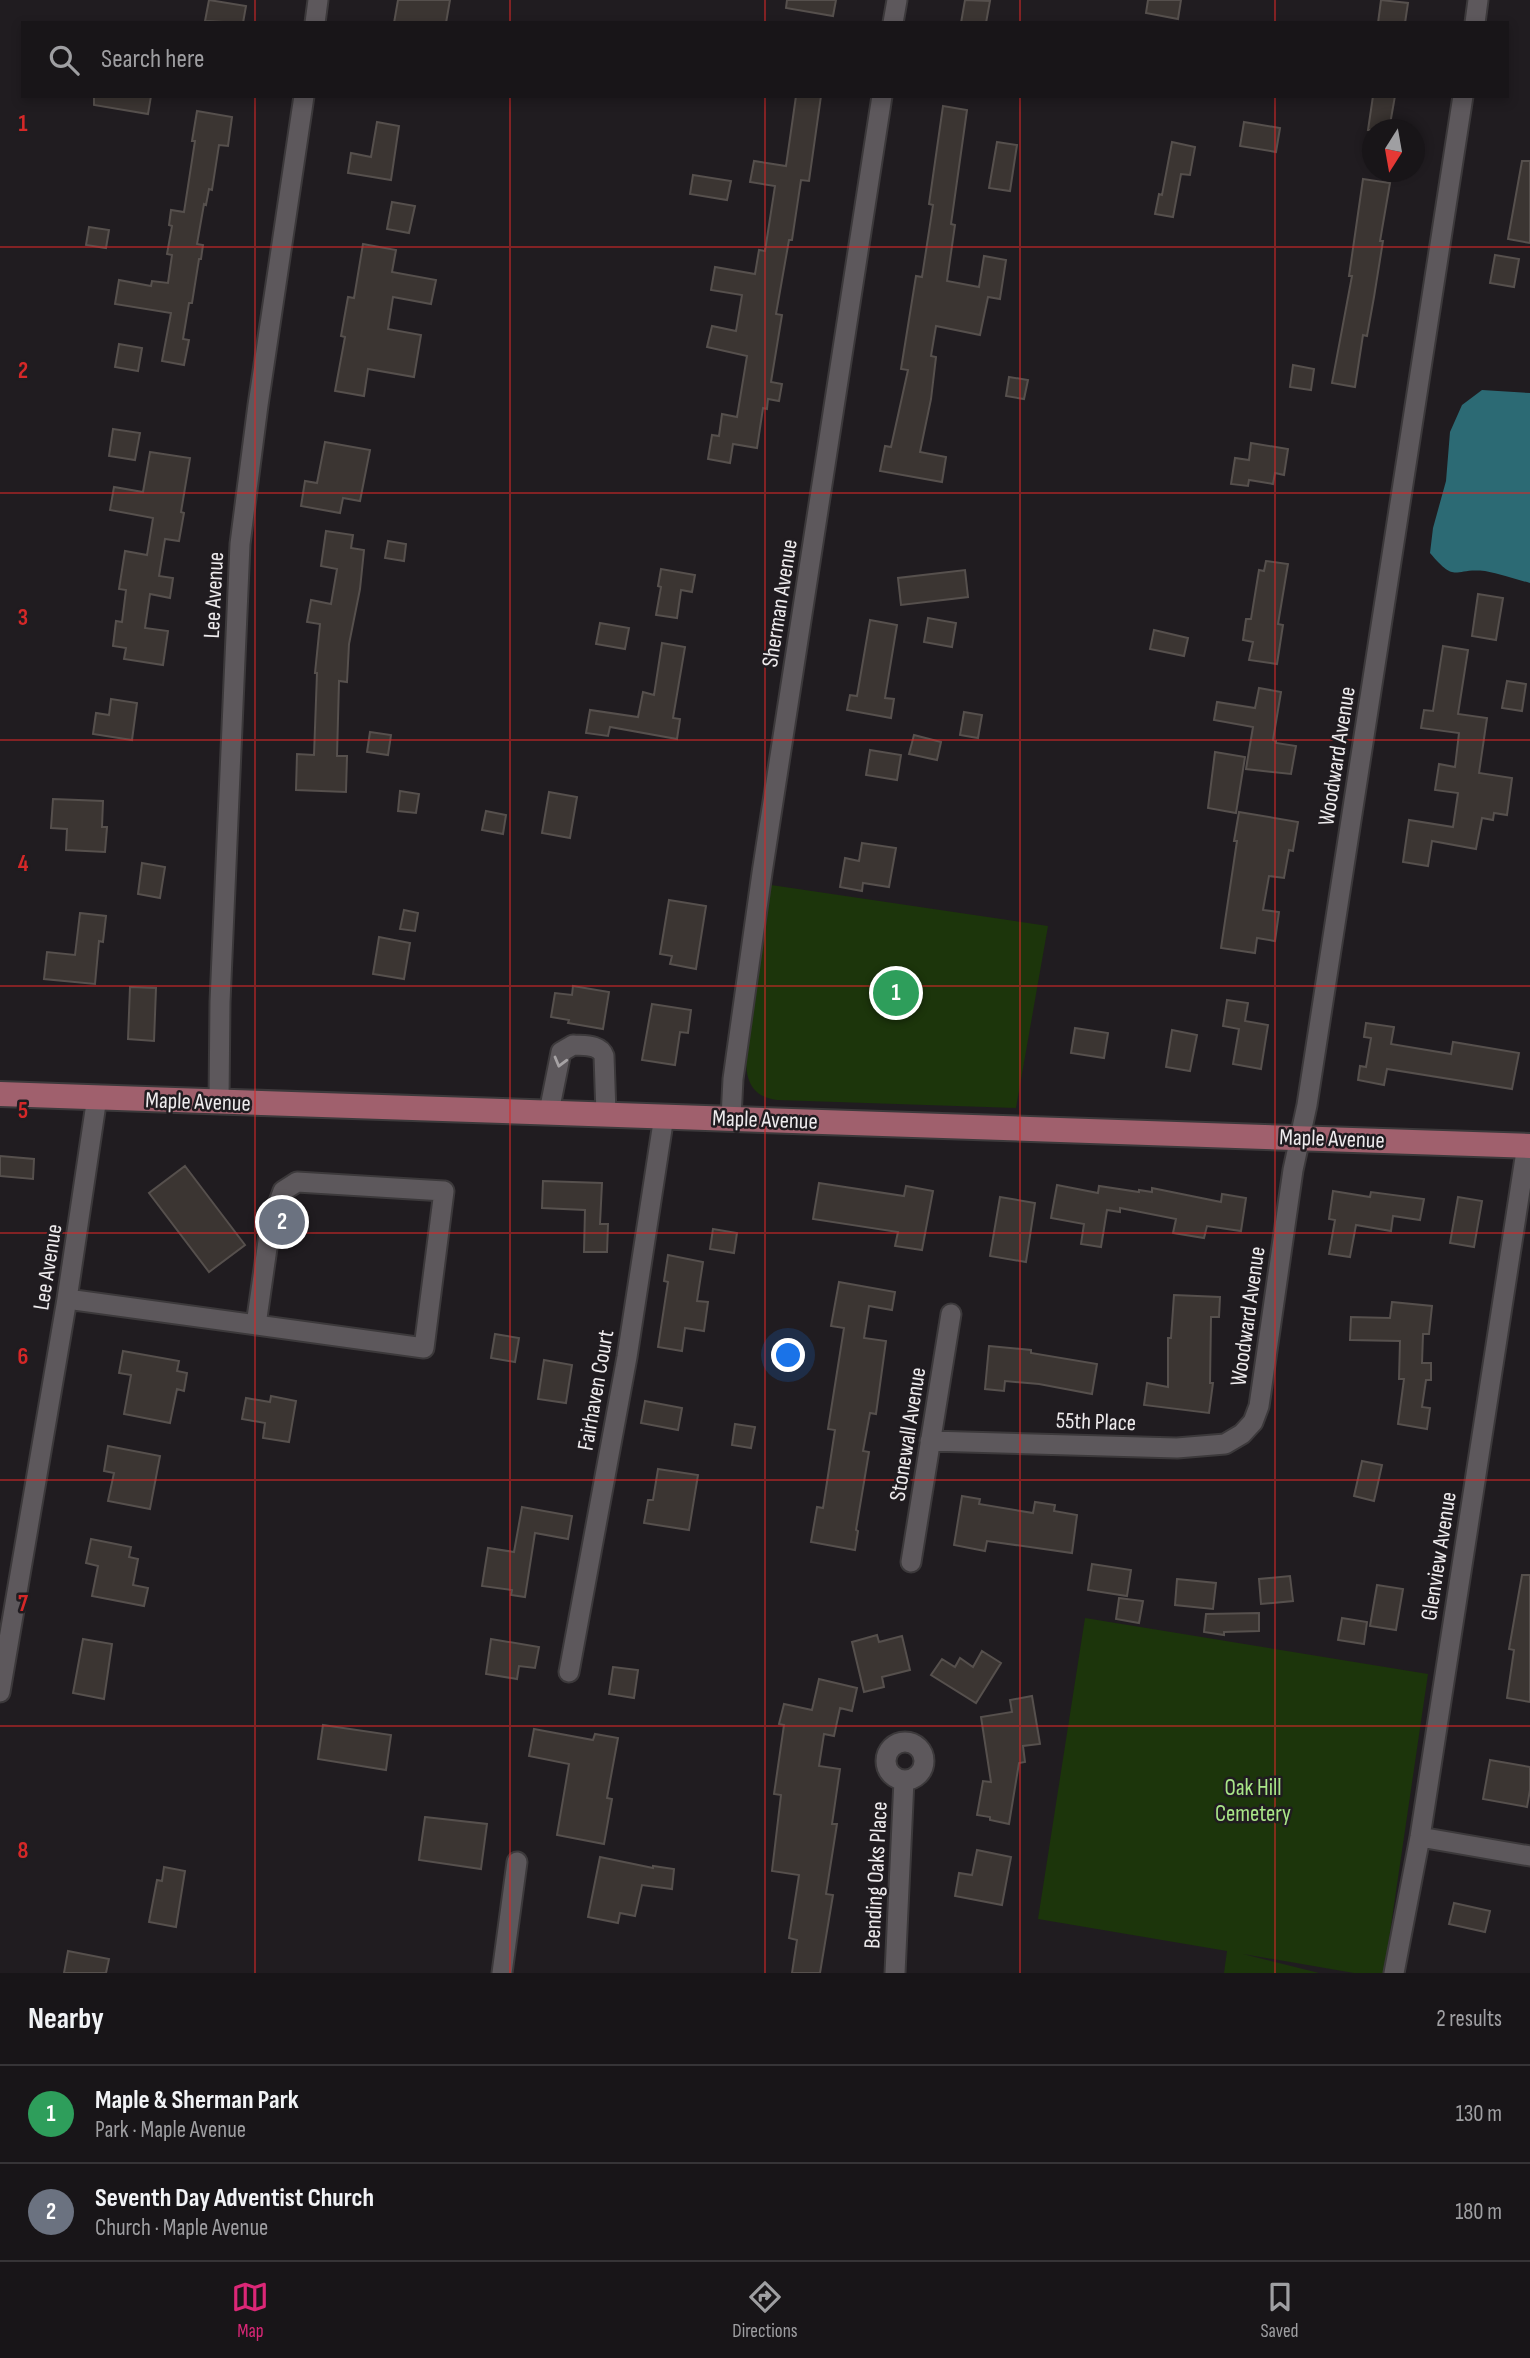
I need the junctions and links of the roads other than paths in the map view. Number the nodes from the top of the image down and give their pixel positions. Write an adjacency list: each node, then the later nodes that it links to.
1 (318, 0): 4 (street)
2 (897, 0): 5 (street)
3 (1478, 0): 6 (street)
4 (315, 21)
5 (893, 21)
6 (1475, 21)
7 (304, 98): 12 (street, Lee Avenue)
8 (882, 98): 16 (street, Sherman Avenue)
9 (1463, 98): 17 (street, Woodward Avenue)
10 (0, 1094): 11 (main road, Maple Avenue)
11 (97, 1097): 12 (main road, Maple Avenue); 19 (street, Lee Avenue)
12 (219, 1101): 13 (main road, Maple Avenue)
13 (549, 1112): 14 (main road, Maple Avenue); 14 (street, one-way to 13)
14 (606, 1114): 15 (main road, Maple Avenue)
15 (664, 1116): 16 (main road, Maple Avenue); 25 (street, Fairhaven Court)
16 (731, 1118): 17 (main road, Maple Avenue)
17 (1300, 1137): 18 (main road, Maple Avenue); 22 (street, Woodward Avenue)
18 (1529, 1146): 28 (street, Glenview Avenue)
19 (67, 1299): 21 (street); 26 (street, Lee Avenue)
20 (951, 1314): 23 (street, Stonewall Avenue)
21 (256, 1325): 21 (street)
22 (1253, 1422): 23 (street, 55th Place)
23 (930, 1441): 24 (street, Stonewall Avenue)
24 (912, 1562)
25 (569, 1672)
26 (0, 1692)
27 (904, 1780): 32 (street, Bending Oaks Place)
28 (1420, 1837): 29 (street); 33 (street, Glenview Avenue)
29 (1530, 1856)
30 (517, 1862): 31 (street)
31 (502, 1973)
32 (895, 1973)
33 (1394, 1973)

